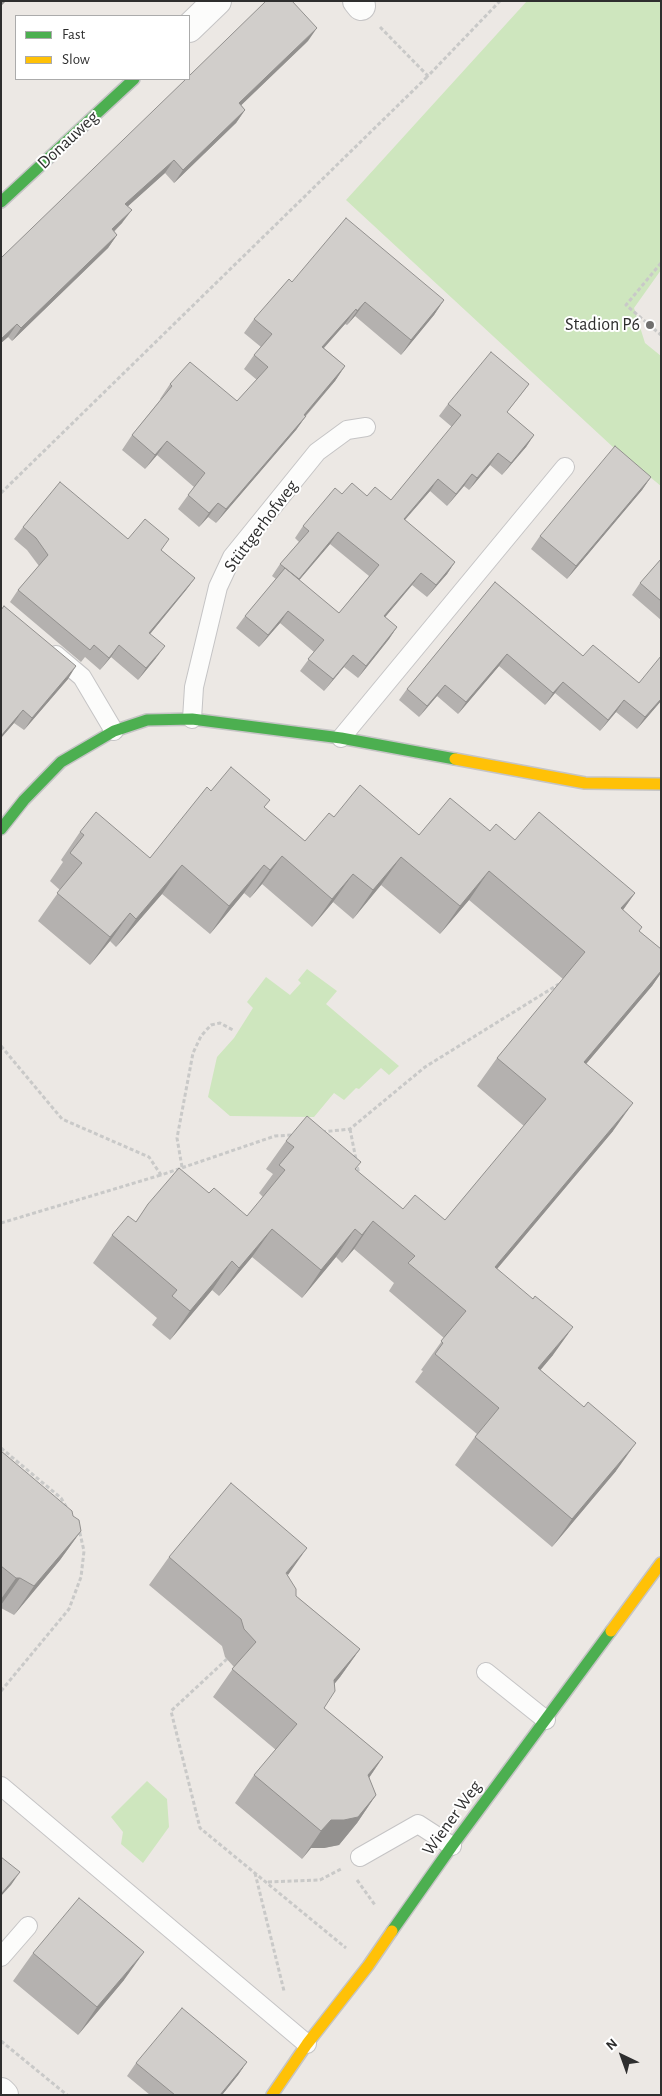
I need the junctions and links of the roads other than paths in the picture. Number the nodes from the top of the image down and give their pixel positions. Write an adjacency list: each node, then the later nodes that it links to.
1 (217, 1): 2 (street)
2 (190, 27)
3 (133, 80): 4 (street, Donauweg)
4 (1, 202)
5 (366, 427): 8 (lane, Stüttgerhofweg)
6 (565, 467): 10 (lane)
7 (45, 646): 9 (lane)
8 (192, 719): 9 (street); 10 (street)
9 (114, 731): 12 (street)
10 (341, 738): 11 (street)
11 (661, 784)
12 (1, 830)
13 (661, 1563): 15 (street, Wiener Weg)
14 (486, 1672): 15 (lane)
15 (546, 1720): 17 (street, Wiener Weg)
16 (1, 1786): 21 (lane)
17 (452, 1846): 18 (lane); 21 (street, Wiener Weg)
18 (353, 1861)
19 (28, 1926): 20 (lane)
20 (1, 1958)
21 (307, 2044): 24 (street, Wiener Weg)
22 (1, 2092): 23 (street)
23 (4, 2095)
24 (272, 2095)

